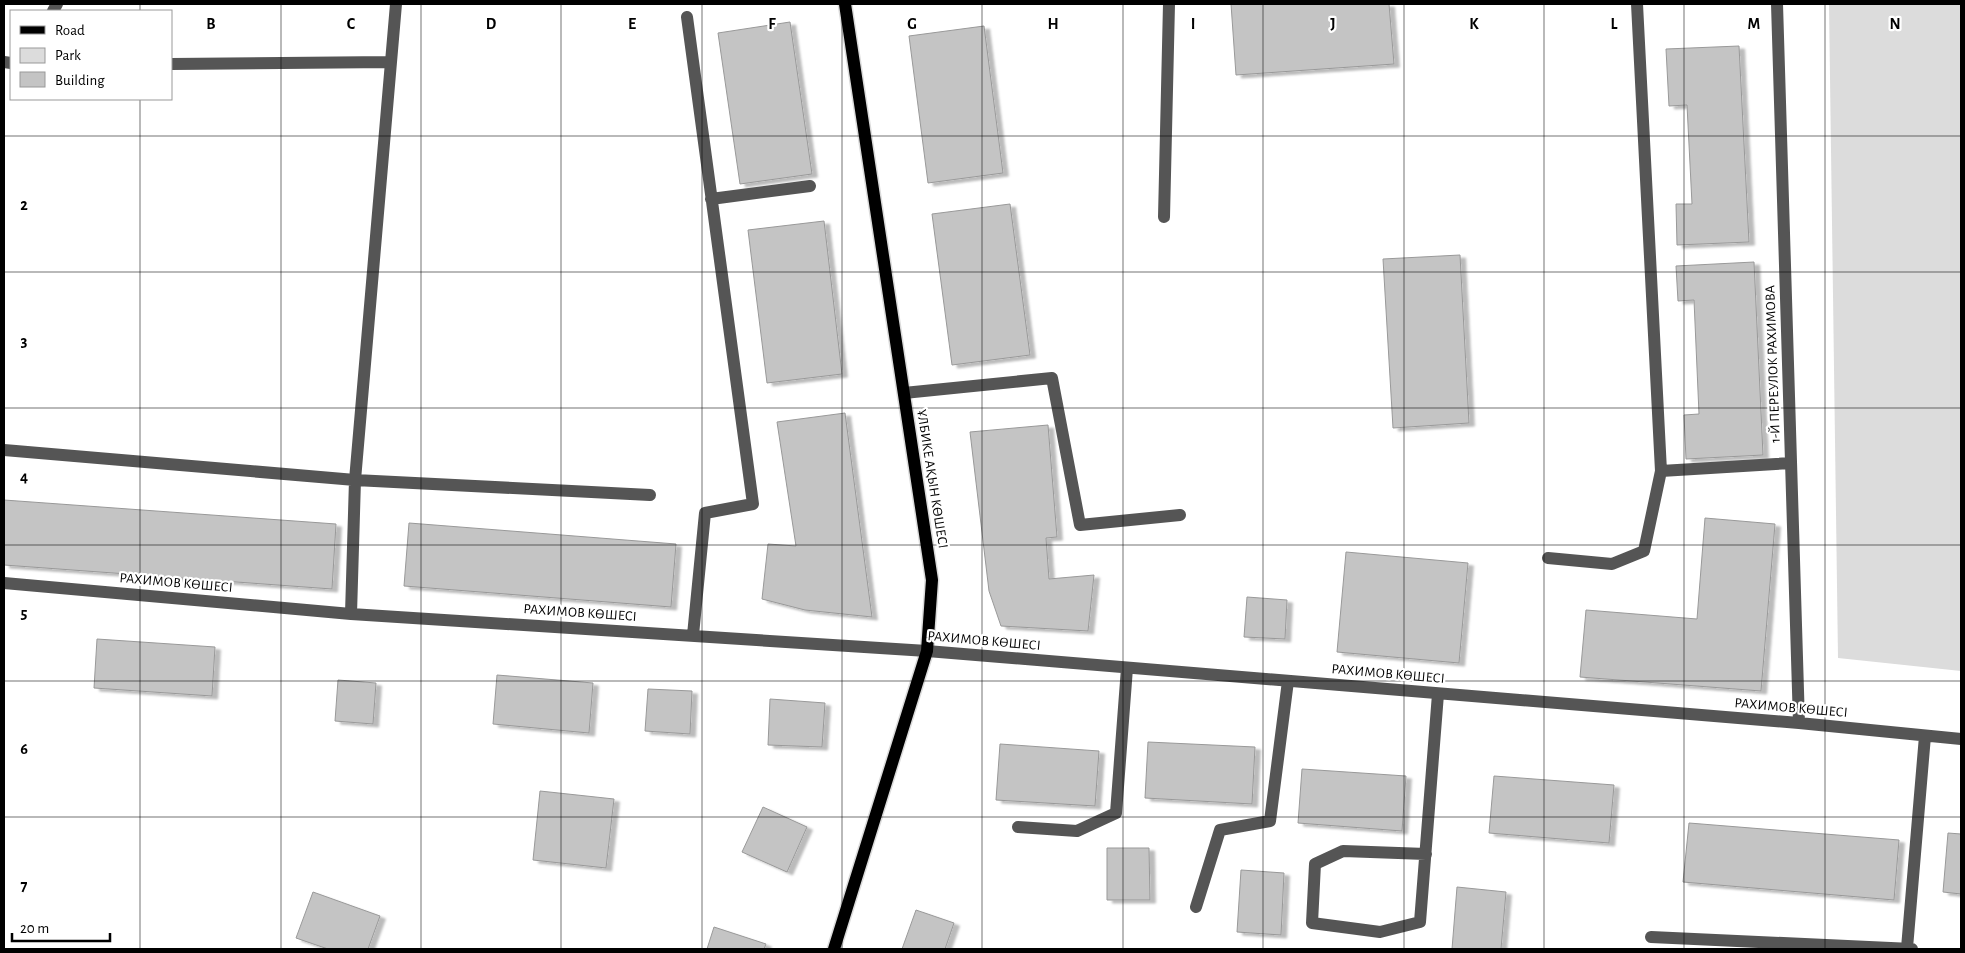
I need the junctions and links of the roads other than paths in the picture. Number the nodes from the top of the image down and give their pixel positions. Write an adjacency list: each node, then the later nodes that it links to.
1 (396, 4): 7 (street)
2 (845, 4): 12 (main road, ҰЛБИКЕ АҚЫН КӨШЕСІ)
3 (1169, 4): 11 (street)
4 (1638, 4): 15 (street)
5 (1777, 4): 14 (street, 1-Й ПЕРЕУЛОК РАХИМОВА)
6 (687, 17): 10 (street)
7 (391, 62): 8 (street); 16 (street)
8 (172, 64)
9 (810, 186): 10 (street)
10 (712, 199): 22 (street)
11 (1164, 217)
12 (904, 393): 18 (street); 23 (main road, ҰЛБИКЕ АҚЫН КӨШЕСІ)
13 (4, 450): 16 (street)
14 (1791, 464): 15 (street); 27 (street, 1-Й ПЕРЕУЛОК РАХИМОВА)
15 (1661, 471): 19 (street)
16 (355, 480): 17 (street); 21 (street)
17 (650, 495)
18 (1180, 516)
19 (1548, 558)
20 (4, 583): 21 (street, РАХИМОВ КӨШЕСІ)
21 (351, 614): 22 (street, РАХИМОВ КӨШЕСІ)
22 (693, 635): 23 (street, РАХИМОВ КӨШЕСІ)
23 (928, 651): 24 (street, РАХИМОВ КӨШЕСІ); 34 (main road, ҰЛБИКЕ АҚЫН КӨШЕСІ)
24 (1127, 668): 25 (street, РАХИМОВ КӨШЕСІ); 30 (street)
25 (1288, 681): 26 (street, РАХИМОВ КӨШЕСІ); 32 (street)
26 (1438, 694): 27 (street, РАХИМОВ КӨШЕСІ); 31 (street)
27 (1799, 723): 28 (street, РАХИМОВ КӨШЕСІ)
28 (1925, 736): 29 (street, РАХИМОВ КӨШЕСІ); 35 (street)
29 (1961, 739)
30 (1018, 826)
31 (1426, 854): 31 (street)
32 (1196, 907)
33 (1651, 937): 35 (street)
34 (834, 949)
35 (1910, 949)

